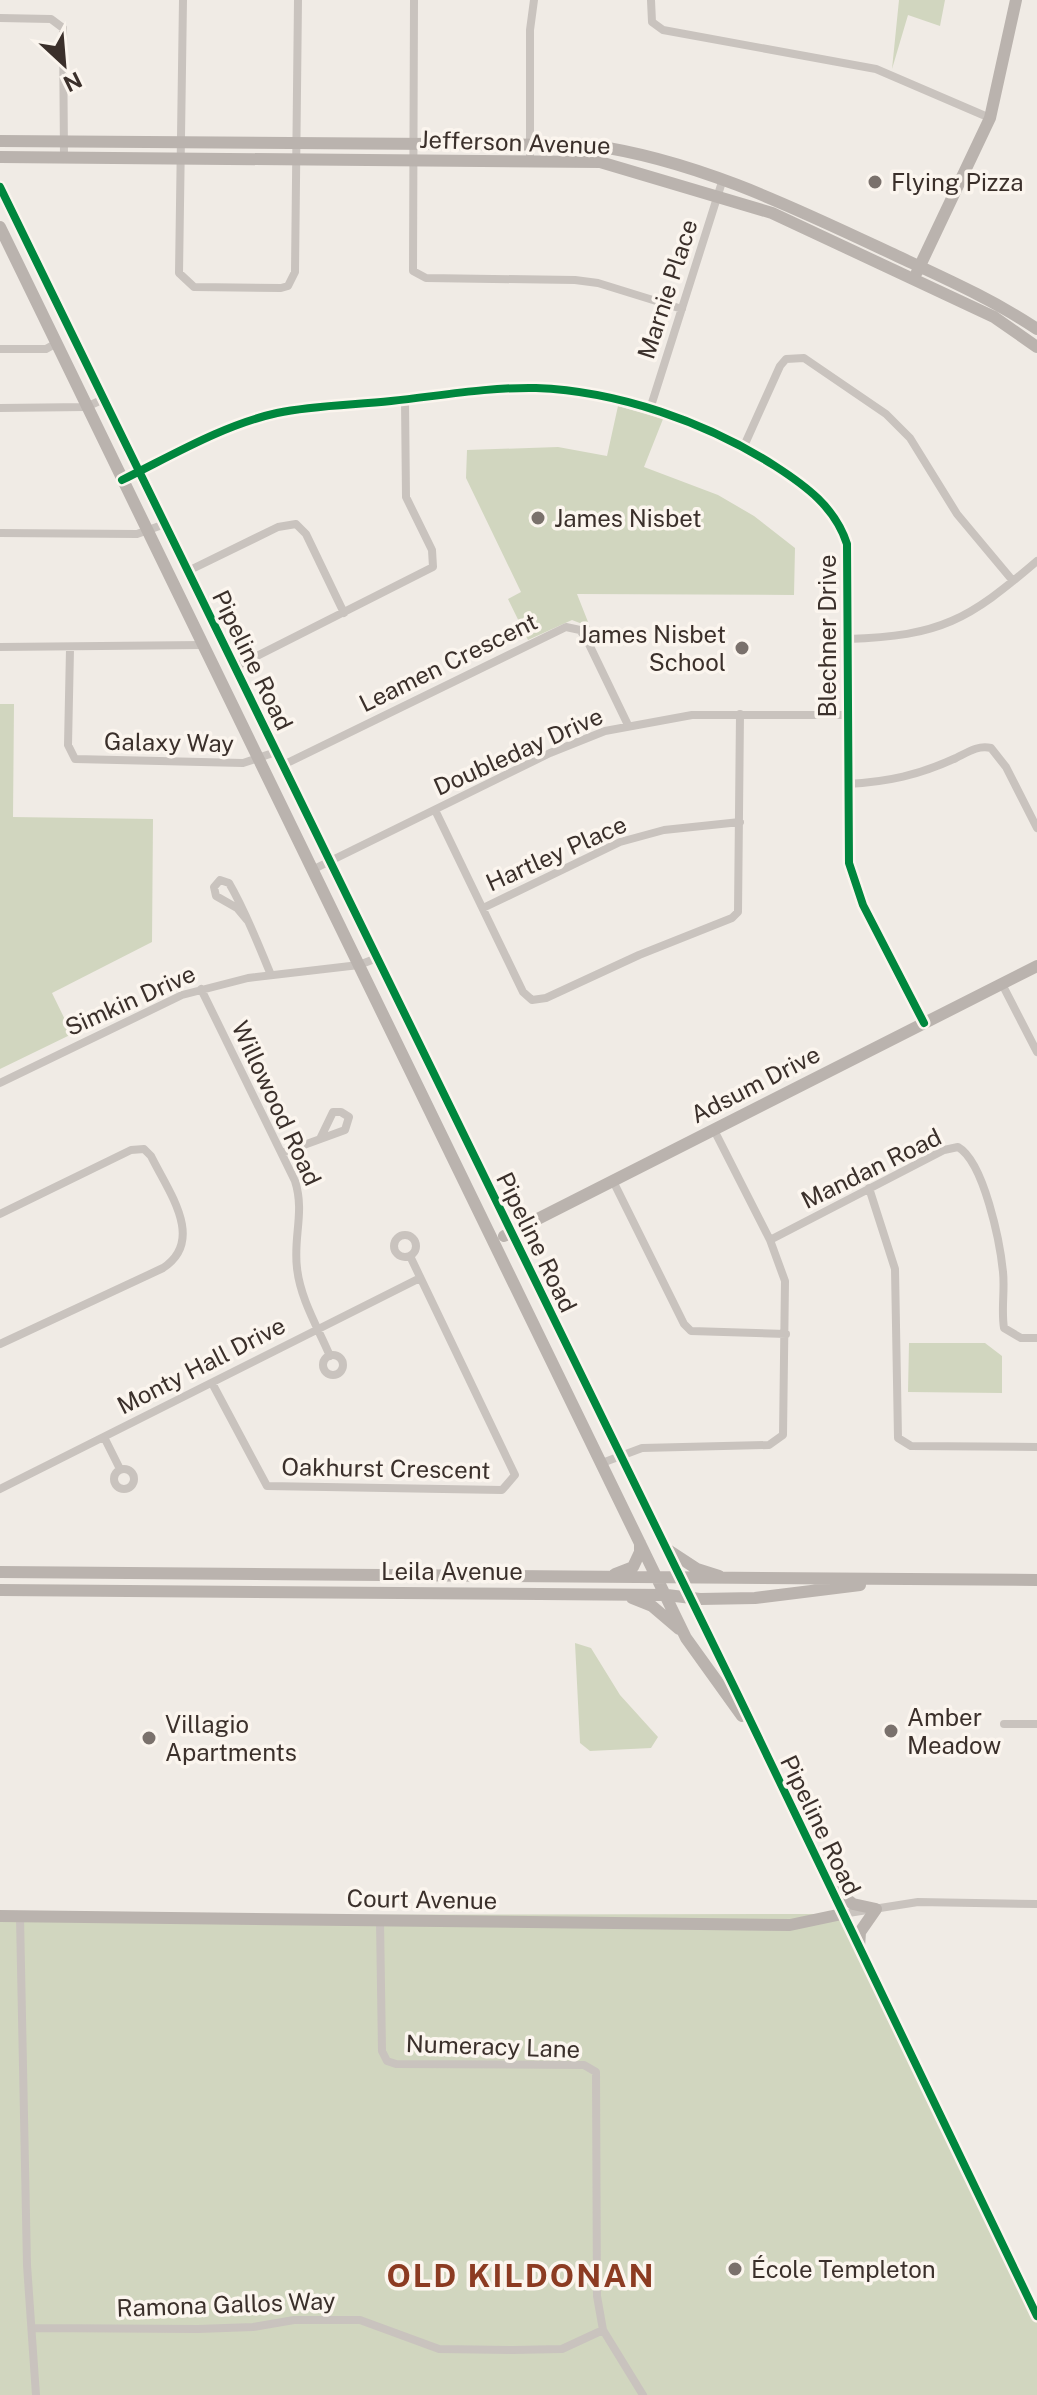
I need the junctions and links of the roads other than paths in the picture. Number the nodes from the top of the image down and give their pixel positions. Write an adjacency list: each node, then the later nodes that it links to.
1 (183, 0): 11 (street)
2 (298, 0): 12 (street)
3 (414, 0): 13 (street)
4 (534, 0): 14 (street)
5 (651, 0): 8 (street)
6 (1016, 0): 8 (street)
7 (0, 18): 10 (street)
8 (990, 118): 25 (street)
9 (0, 141): 10 (street, Jefferson Avenue)
10 (64, 142): 11 (street, Jefferson Avenue); 16 (street)
11 (182, 142): 12 (street, Jefferson Avenue); 17 (street)
12 (298, 143): 13 (street, Jefferson Avenue); 18 (street)
13 (413, 145): 14 (street, Jefferson Avenue); 19 (street)
14 (529, 146): 20 (street); 21 (street, Jefferson Avenue)
15 (0, 157): 16 (street, Jefferson Avenue)
16 (64, 157): 17 (street, Jefferson Avenue)
17 (180, 157): 18 (street, Jefferson Avenue); 18 (street)
18 (296, 158): 19 (street, Jefferson Avenue)
19 (412, 160): 20 (street, Jefferson Avenue); 26 (street)
20 (530, 162): 23 (street, Jefferson Avenue)
21 (722, 182): 23 (street, Marnie Place); 25 (street, Jefferson Avenue)
22 (0, 187): 31 (street, Pipeline Road)
23 (718, 197): 25 (street, Jefferson Avenue); 26 (street, Marnie Place)
24 (0, 227): 28 (street, Pipeline Road)
25 (916, 272): 27 (street, Jefferson Avenue); 29 (street, Jefferson Avenue)
26 (682, 309): 35 (street, Marnie Place)
27 (1037, 329)
28 (55, 344): 30 (street); 33 (street, Pipeline Road)
29 (1037, 347)
30 (0, 349)
31 (104, 399): 33 (street); 37 (street, Pipeline Road)
32 (405, 400): 35 (street, Blechner Drive); 37 (street, Blechner Drive); 45 (street)
33 (86, 407): 34 (street); 38 (street, Pipeline Road)
34 (0, 408)
35 (650, 409): 36 (street, Blechner Drive)
36 (744, 446): 44 (street); 46 (street, Blechner Drive)
37 (139, 471): 38 (street, Blechner Drive); 39 (street, Pipeline Road)
38 (122, 480): 40 (street, Pipeline Road)
39 (165, 524): 40 (street); 43 (street, Pipeline Road)
40 (147, 532): 41 (street); 47 (street, Pipeline Road)
41 (0, 533)
42 (1037, 561): 44 (street)
43 (188, 571): 45 (street); 50 (street, Pipeline Road)
44 (1013, 581): 46 (street)
45 (344, 613): 50 (street)
46 (848, 639): 52 (street, Blechner Drive)
47 (202, 645): 49 (street); 55 (street, Pipeline Road)
48 (0, 647): 49 (street)
49 (70, 649): 55 (street, Galaxy Way)
50 (235, 667): 54 (street, Pipeline Road)
51 (740, 714): 52 (street, Doubleday Drive); 53 (street, Doubleday Drive); 59 (street)
52 (848, 715): 57 (street, Blechner Drive)
53 (628, 725): 56 (street, Leamen Crescent); 58 (street, Doubleday Drive)
54 (276, 752): 55 (street, Galaxy Way); 56 (street, Pipeline Road)
55 (258, 760): 62 (street, Pipeline Road)
56 (283, 765): 61 (street, Pipeline Road)
57 (847, 784): 60 (street); 71 (street, Blechner Drive)
58 (435, 810): 61 (street, Doubleday Drive); 63 (street)
59 (740, 822): 63 (street, Hartley Place); 63 (street)
60 (1037, 828)
61 (329, 860): 62 (street, Doubleday Drive); 65 (street, Pipeline Road)
62 (312, 870): 66 (street, Pipeline Road)
63 (483, 908)
64 (247, 920): 64 (street); 68 (street)
65 (377, 958): 66 (street, Simkin Drive); 80 (street, Pipeline Road)
66 (359, 965): 68 (street, Simkin Drive); 82 (street, Pipeline Road)
67 (1037, 966): 69 (street, Adsum Drive)
68 (271, 975): 70 (street, Simkin Drive)
69 (1002, 984): 71 (street, Adsum Drive); 72 (street)
70 (201, 989): 73 (street, Simkin Drive); 76 (street, Willowood Road)
71 (924, 1023): 74 (street, Adsum Drive)
72 (1037, 1052)
73 (0, 1083)
74 (714, 1130): 77 (street, Adsum Drive); 81 (street)
75 (320, 1139): 76 (street)
76 (282, 1153): 85 (street, Willowood Road)
77 (613, 1181): 80 (street, Adsum Drive); 86 (street)
78 (869, 1188): 81 (street, Mandan Road); 87 (street, Mandan Road); 92 (street)
79 (0, 1214): 88 (street)
80 (510, 1233): 82 (street, Adsum Drive); 93 (street, Pipeline Road)
81 (770, 1240): 86 (street)
82 (494, 1241): 94 (street, Pipeline Road)
83 (410, 1256): 84 (street, Oakhurst Crescent)
84 (420, 1278): 85 (street, Monty Hall Drive); 90 (street, Oakhurst Crescent)
85 (318, 1329): 89 (street, Willowood Road); 90 (street, Monty Hall Drive)
86 (786, 1334): 93 (street)
87 (1037, 1338)
88 (0, 1344)
89 (330, 1356)
90 (212, 1383): 91 (street, Monty Hall Drive)
91 (104, 1437): 95 (street); 96 (street, Monty Hall Drive)
92 (1037, 1447)
93 (620, 1455): 94 (street); 98 (street, Pipeline Road)
94 (602, 1463): 97 (street, Pipeline Road)
95 (120, 1469)
96 (0, 1489)
97 (639, 1539): 100 (street); 101 (street, Pipeline Road)
98 (666, 1548): 102 (street, Pipeline Road); 103 (street)
99 (0, 1572): 100 (street, Leila Avenue)
100 (608, 1577): 101 (street, Leila Avenue)
101 (658, 1577): 102 (street, Leila Avenue); 108 (street, Pipeline Road)
102 (681, 1579): 103 (street, Leila Avenue); 109 (street, Pipeline Road)
103 (726, 1579): 104 (street, Leila Avenue)
104 (902, 1579): 105 (street, Leila Avenue); 109 (street, Leila Avenue)
105 (1037, 1580)
106 (0, 1590): 107 (street, Leila Avenue)
107 (621, 1594): 108 (street, Leila Avenue); 110 (street)
108 (667, 1595): 109 (street, Leila Avenue); 110 (street, Pipeline Road)
109 (689, 1597): 113 (street, Pipeline Road)
110 (686, 1638): 113 (street, Pipeline Road)
111 (1004, 1724): 112 (street)
112 (1037, 1724)
113 (754, 1732): 114 (street, Pipeline Road)
114 (829, 1886): 116 (street); 117 (street, Pipeline Road)
115 (1037, 1904): 116 (street)
116 (876, 1909): 117 (street); 121 (street)
117 (842, 1914): 120 (street, Court Avenue); 121 (street, Pipeline Road)
118 (0, 1916): 119 (street, Court Avenue)
119 (20, 1917): 120 (street, Court Avenue); 123 (street)
120 (380, 1921): 124 (street, Numeracy Lane)
121 (859, 1948): 122 (street, Pipeline Road)
122 (1037, 2316)
123 (33, 2328): 124 (street, Ramona Gallos Way); 125 (street)
124 (603, 2330): 126 (street, Numeracy Lane)
125 (36, 2395)
126 (643, 2395)

